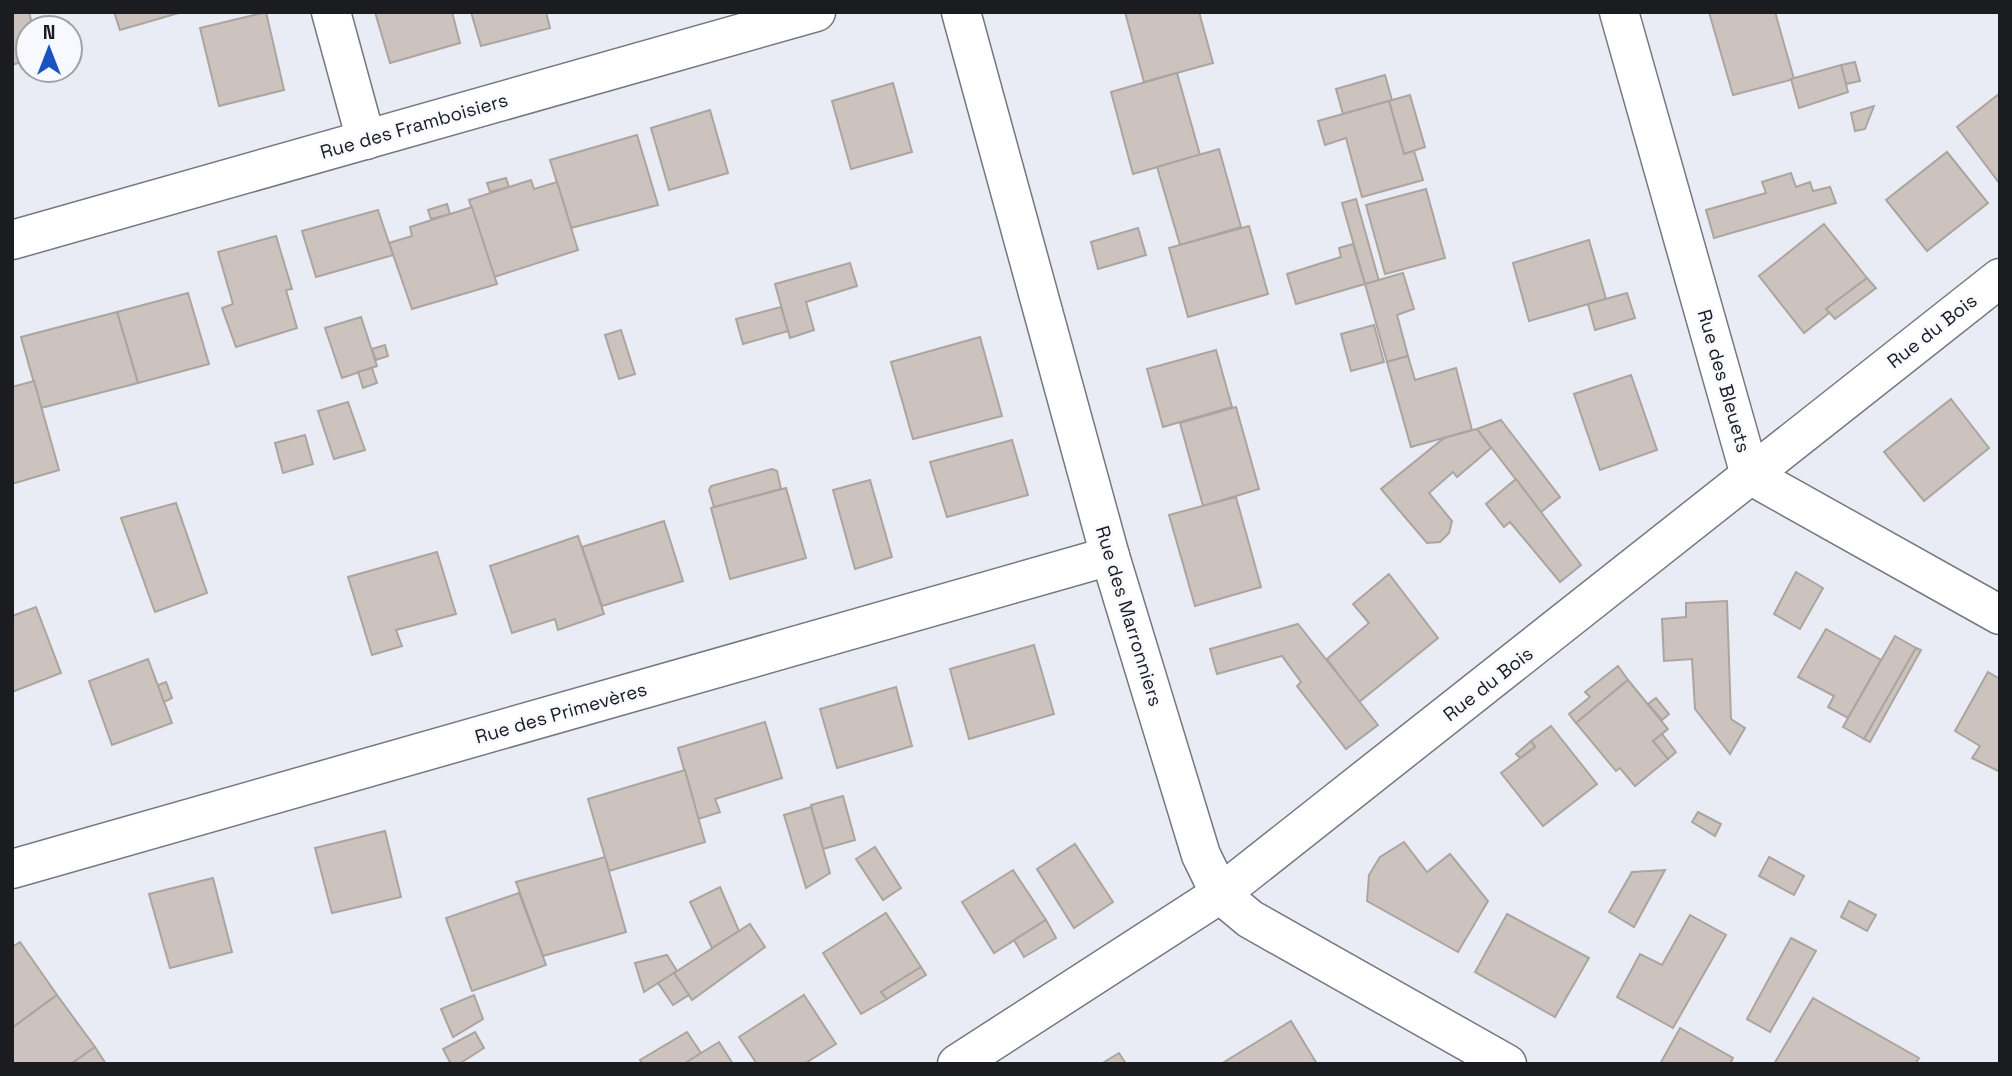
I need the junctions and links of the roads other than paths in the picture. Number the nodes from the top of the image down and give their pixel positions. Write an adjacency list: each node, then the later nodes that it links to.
1 (331, 12): 5 (street)
2 (816, 12): 5 (street, Rue des Framboisiers)
3 (961, 12): 9 (street, Rue des Marronniers)
4 (1619, 12): 8 (street, Rue des Bleuets)
5 (366, 140): 6 (street, Rue des Framboisiers)
6 (12, 240)
7 (2000, 278): 8 (street, Rue du Bois)
8 (1751, 475): 10 (street, Rue des Bleuets); 12 (street, Rue du Bois)
9 (1110, 556): 11 (street, Rue des Primevères); 12 (street, Rue des Marronniers)
10 (2000, 615)
11 (12, 869)
12 (1220, 894): 13 (street, Rue du Bois); 14 (street, Rue des Marronniers)
13 (957, 1064)
14 (1507, 1064)

